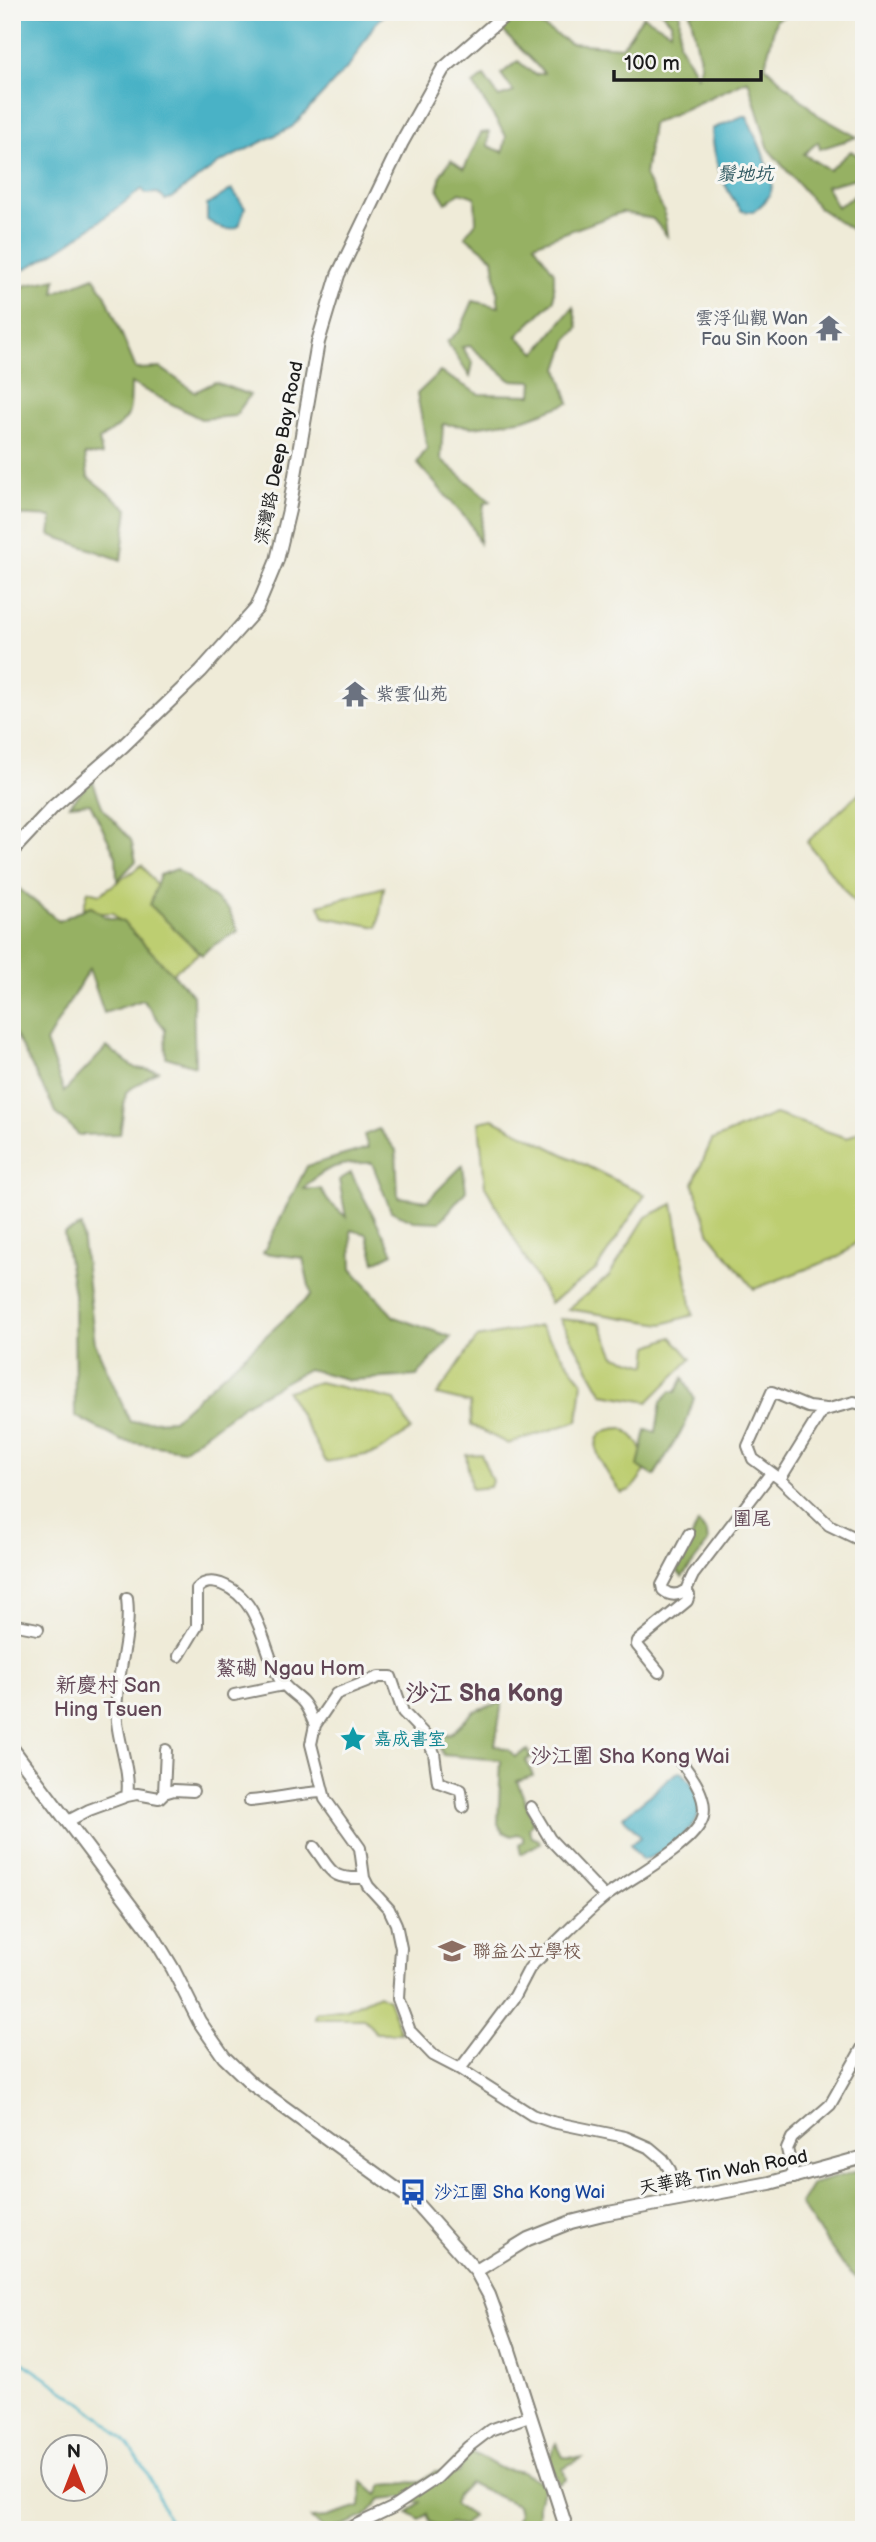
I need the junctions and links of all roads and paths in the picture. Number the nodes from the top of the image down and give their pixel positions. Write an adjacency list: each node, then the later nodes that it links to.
1 (508, 12): 2 (street, 深灣路 Deep Bay Road)
2 (12, 851)
3 (864, 1405): 4 (street)
4 (826, 1409): 5 (street); 5 (street)
5 (776, 1476): 7 (street); 8 (street)
6 (689, 1534): 8 (street)
7 (864, 1542)
8 (686, 1590): 13 (street)
9 (127, 1598): 23 (street)
10 (12, 1625): 11 (street)
11 (38, 1629)
12 (179, 1656): 14 (street)
13 (659, 1672)
14 (283, 1685): 15 (street); 16 (street)
15 (234, 1695)
16 (315, 1725): 21 (street); 25 (street)
17 (12, 1748): 27 (street)
18 (166, 1749): 22 (street)
19 (679, 1760): 30 (street)
20 (194, 1791): 22 (street)
21 (322, 1792): 24 (street); 29 (street)
22 (164, 1793): 23 (street)
23 (127, 1796): 27 (street)
24 (250, 1801)
25 (463, 1807)
26 (531, 1807): 30 (street)
27 (68, 1821): 36 (street)
28 (314, 1847): 29 (street)
29 (365, 1878): 32 (street)
30 (606, 1897): 32 (street)
31 (864, 2045): 34 (street)
32 (460, 2069): 35 (street)
33 (864, 2157): 34 (street, 天華路 Tin Wah Road)
34 (794, 2178): 35 (street, 天華路 Tin Wah Road)
35 (678, 2200): 36 (street, 天華路 Tin Wah Road)
36 (476, 2272): 37 (street)
37 (529, 2416): 38 (street); 39 (street)
38 (345, 2530)
39 (567, 2530)

